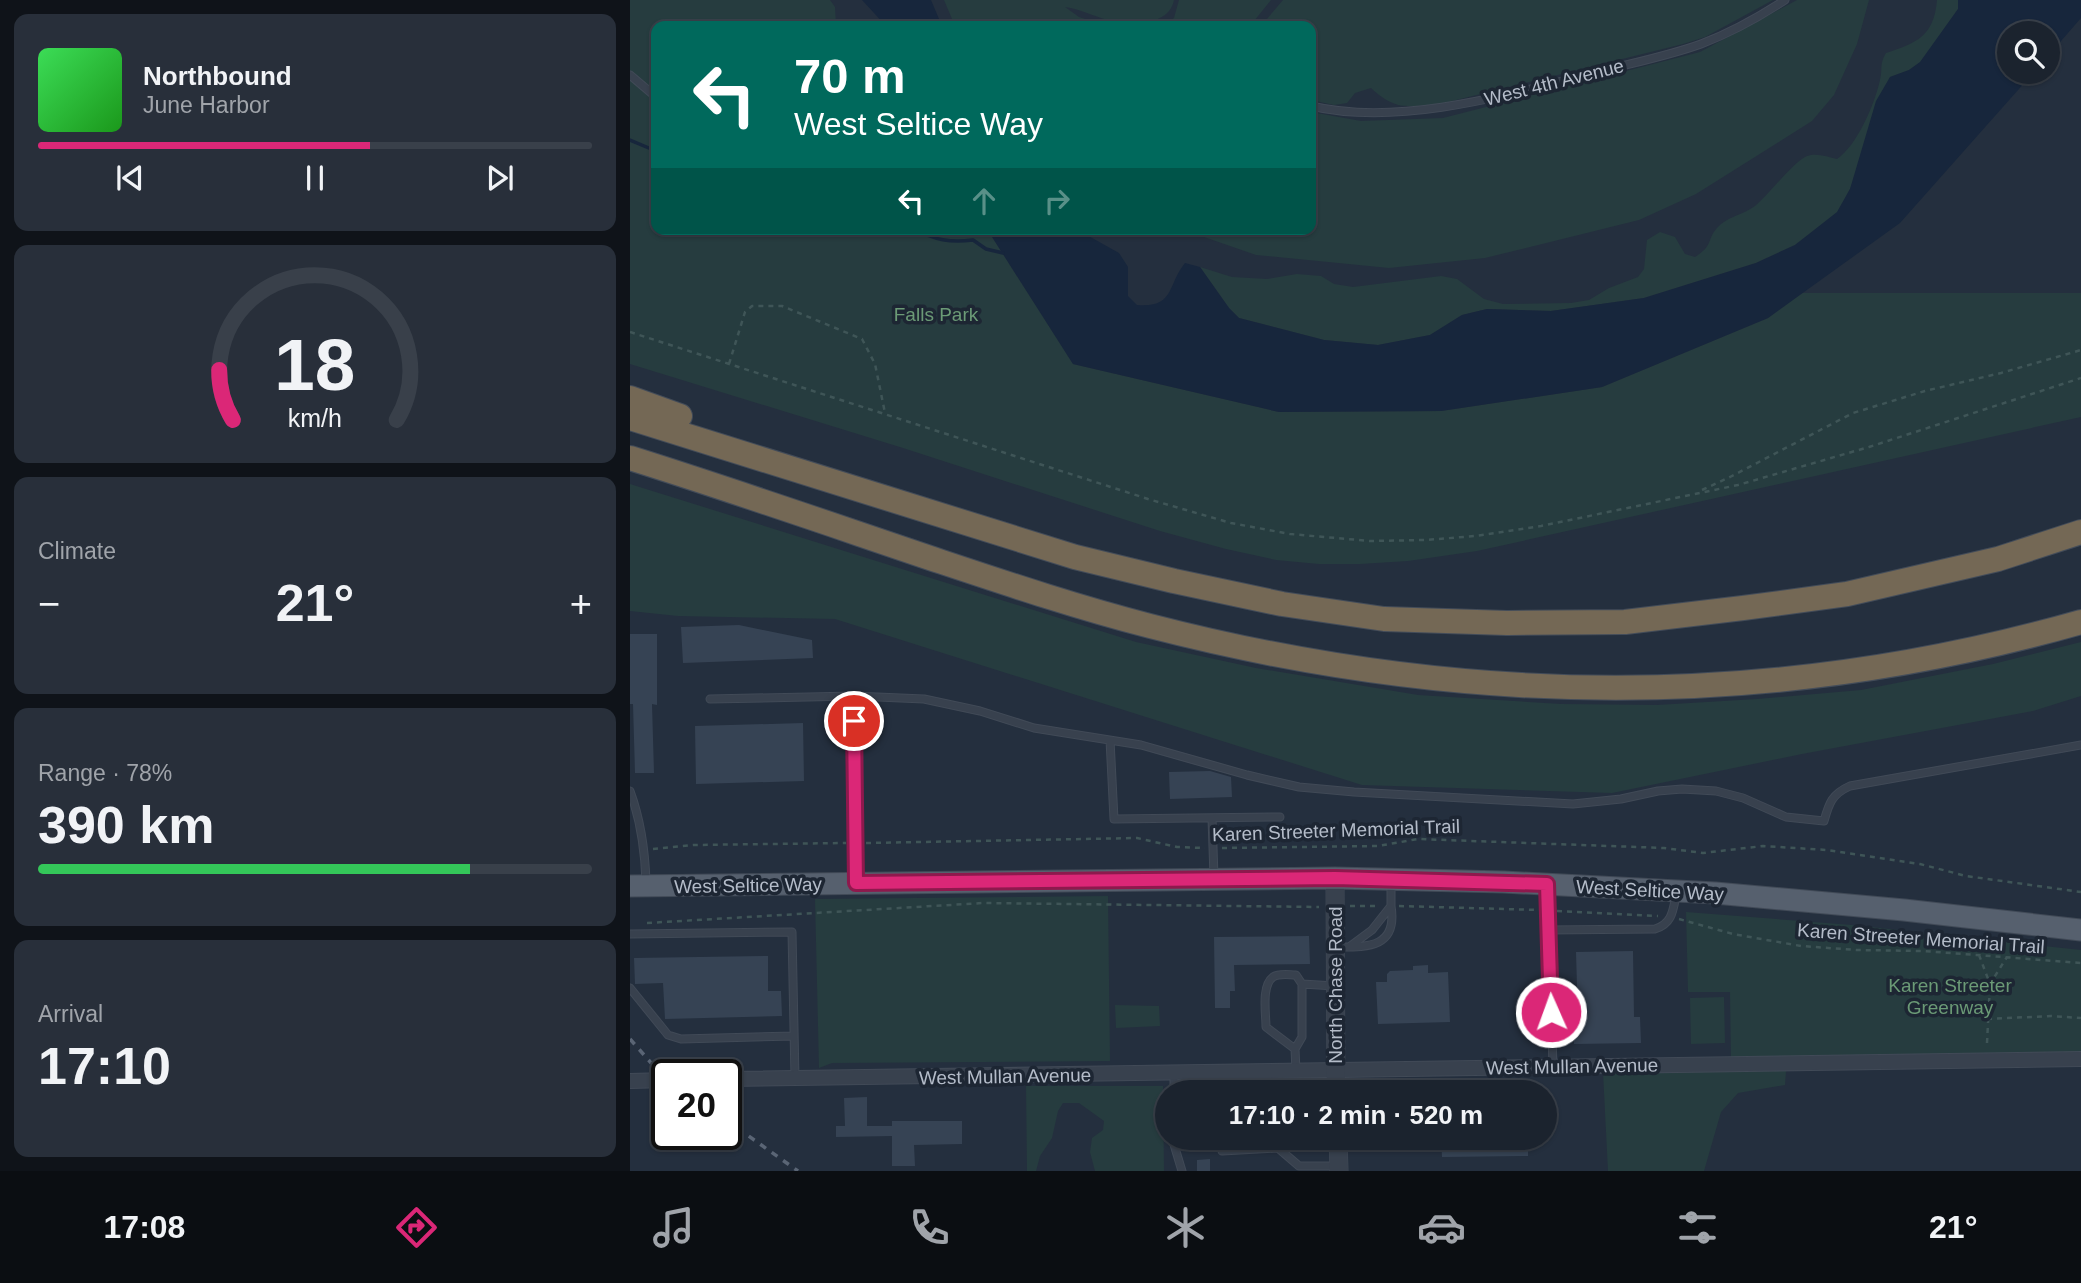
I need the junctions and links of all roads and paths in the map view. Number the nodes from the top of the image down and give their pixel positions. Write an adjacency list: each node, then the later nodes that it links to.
1 (1785, 0): 4 (lane, West 4th Avenue)
2 (630, 75): 3 (lane)
3 (651, 93)
4 (1316, 107)
5 (630, 332): 7 (path)
6 (2081, 350): 14 (path)
7 (729, 364): 10 (path); 10 (path)
8 (2081, 378): 14 (path)
9 (630, 398): 15 (highway)
10 (885, 413): 14 (path)
11 (630, 418): 15 (highway)
12 (630, 458): 17 (highway)
13 (630, 475): 17 (highway)
14 (1696, 492)
15 (876, 494): 16 (highway)
16 (2081, 532)
17 (1030, 591): 18 (highway)
18 (2081, 622)
19 (854, 696): 20 (lane); 21 (lane); 26 (lane)
20 (710, 699)
21 (1110, 740): 22 (lane); 25 (lane)
22 (2081, 745)
23 (630, 791): 28 (lane)
24 (1280, 817): 25 (lane)
25 (1212, 818): 27 (lane)
26 (856, 843): 27 (path, Karen Streeter Memorial Trail); 28 (path, Karen Streeter Memorial Trail); 32 (lane)
27 (1213, 848): 30 (lane); 36 (path, Karen Streeter Memorial Trail)
28 (645, 849): 34 (lane)
29 (1335, 878): 30 (main road, West Seltice Way); 31 (main road, West Seltice Way); 37 (street, North Chase Road)
30 (1214, 879): 32 (main road, West Seltice Way)
31 (1391, 879): 33 (main road, West Seltice Way); 38 (lane)
32 (856, 883): 34 (main road, West Seltice Way)
33 (1547, 884): 35 (main road, West Seltice Way); 39 (lane)
34 (638, 886)
35 (1676, 891): 40 (lane); 43 (main road, West Seltice Way)
36 (2081, 892)
37 (1334, 906): 38 (path, Karen Streeter Memorial Trail); 41 (path, Karen Streeter Memorial Trail); 45 (street, North Chase Road)
38 (1391, 906): 39 (path, Karen Streeter Memorial Trail); 45 (lane); 45 (lane)
39 (1548, 911): 40 (path, Karen Streeter Memorial Trail); 42 (lane)
40 (1671, 917): 42 (lane); 46 (path, Karen Streeter Memorial Trail)
41 (643, 923)
42 (1548, 930): 59 (lane)
43 (2081, 930)
44 (630, 934): 55 (lane)
45 (1342, 947): 51 (street, North Chase Road)
46 (1979, 955): 47 (path, Karen Streeter Memorial Trail); 50 (path)
47 (2007, 957): 48 (path, Karen Streeter Memorial Trail); 50 (path)
48 (2081, 963)
49 (1302, 984): 51 (lane); 57 (lane); 57 (lane)
50 (1990, 984): 54 (path)
51 (1335, 986): 60 (street, North Chase Road)
52 (630, 988): 55 (lane)
53 (2081, 1018): 54 (path)
54 (1987, 1019): 56 (path)
55 (794, 1036): 65 (lane)
56 (1987, 1043)
57 (1295, 1049): 61 (lane)
58 (2081, 1059): 59 (street, West Mullan Avenue)
59 (1552, 1066): 60 (street, West Mullan Avenue)
60 (1335, 1071): 61 (street, West Mullan Avenue); 69 (street, North Chase Road)
61 (1296, 1072): 62 (street, West Mullan Avenue)
62 (1221, 1073): 63 (street, West Mullan Avenue); 68 (lane)
63 (1174, 1074): 65 (street, West Mullan Avenue); 67 (lane)
64 (742, 1079): 65 (street, West Mullan Avenue)
65 (795, 1079)
66 (651, 1080): 70 (street)
67 (1174, 1080)
68 (1221, 1080)
69 (1335, 1080)
70 (630, 1081)
71 (1176, 1150): 78 (lane)
72 (1222, 1150): 73 (lane)
73 (1241, 1150)
74 (1280, 1150): 76 (lane)
75 (1338, 1150): 77 (street)
76 (1299, 1169): 77 (lane)
77 (1339, 1169)
78 (1182, 1171)

